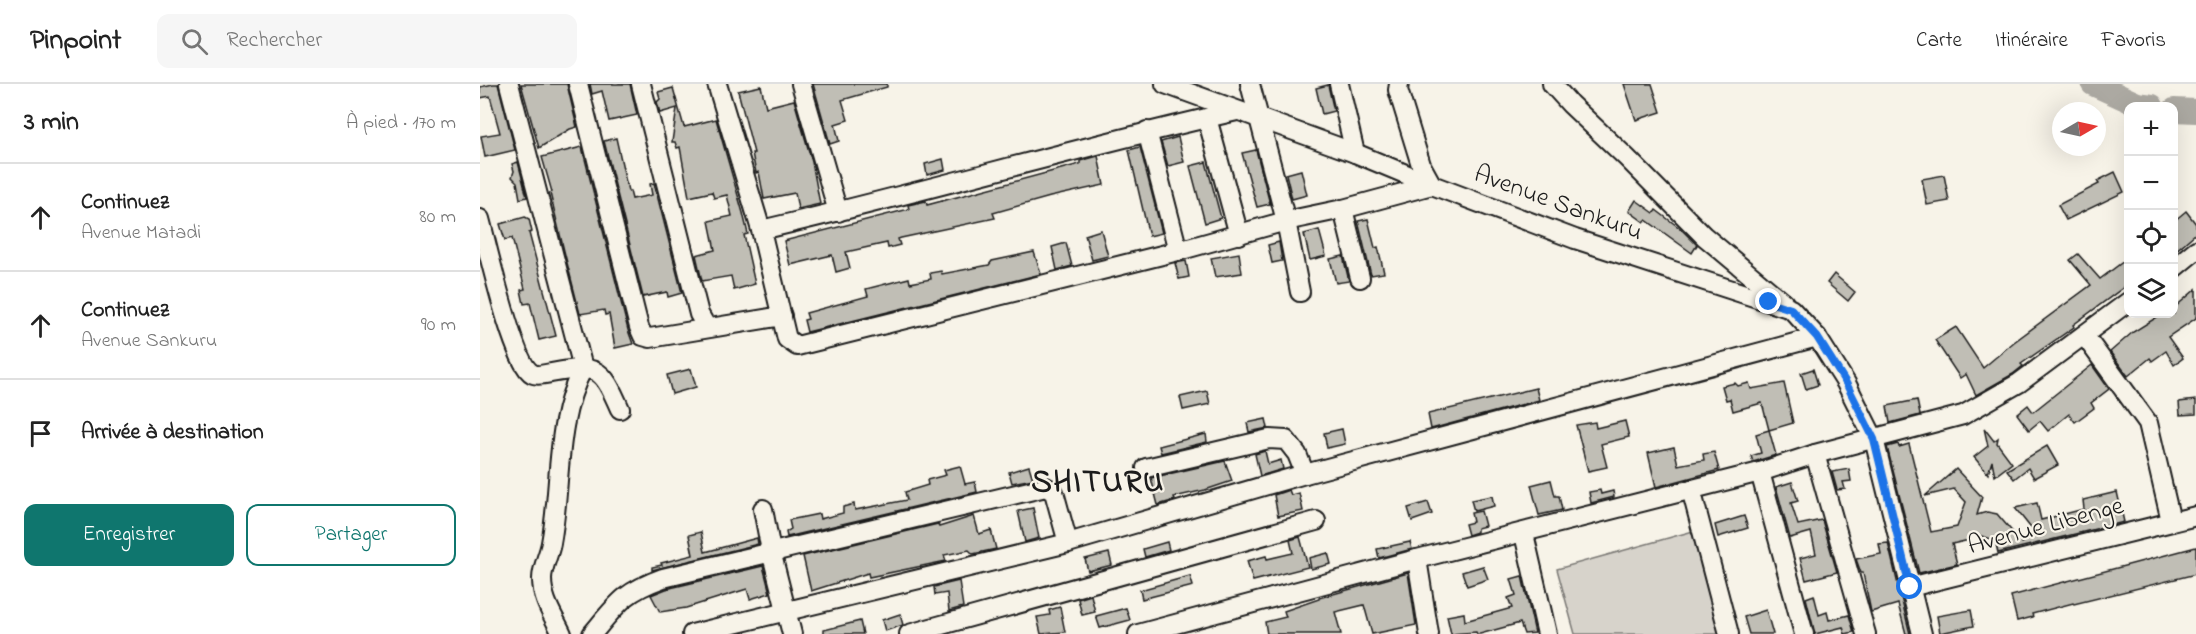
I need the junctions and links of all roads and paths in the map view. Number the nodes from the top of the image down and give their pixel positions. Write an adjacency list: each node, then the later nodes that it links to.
1 (509, 84): 34 (street)
2 (578, 84): 31 (street)
3 (640, 84): 31 (street)
4 (717, 84): 21 (street)
5 (801, 84): 18 (street)
6 (1165, 84): 11 (street, Avenue Sankuru)
7 (1250, 84): 13 (street)
8 (1339, 84): 15 (street)
9 (1399, 84): 16 (street)
10 (1552, 84): 29 (street)
11 (1238, 111): 12 (street); 13 (street, Avenue Sankuru)
12 (1207, 118): 14 (street); 22 (street)
13 (1260, 119): 15 (street, Avenue Sankuru); 20 (street)
14 (1148, 131): 18 (street); 24 (street)
15 (1355, 153): 16 (street, Avenue Sankuru)
16 (1432, 185): 17 (street); 29 (street, Avenue Sankuru)
17 (1343, 209): 20 (street); 26 (street)
18 (838, 212): 21 (street)
19 (480, 219): 34 (street)
20 (1286, 221): 22 (street); 27 (street)
21 (761, 230): 30 (street)
22 (1239, 235): 24 (street)
23 (2196, 250): 25 (street)
24 (1178, 251): 30 (street)
25 (2178, 265)
26 (1360, 278)
27 (1300, 292)
28 (2124, 305): 32 (street)
29 (1791, 309): 33 (street, Avenue Sankuru)
30 (782, 316): 31 (street)
31 (707, 328)
32 (2084, 335): 36 (street); 45 (street)
33 (1817, 337): 36 (street, Avenue Sankuru); 40 (street)
34 (583, 368): 35 (street); 52 (street)
35 (620, 409)
36 (1874, 439): 37 (street); 50 (street, Avenue Sankuru)
37 (1815, 454): 39 (street); 62 (street)
38 (1146, 468): 40 (street)
39 (1760, 472): 41 (street); 61 (street)
40 (1305, 474): 47 (street)
41 (1691, 489): 46 (street); 60 (street)
42 (763, 509): 48 (street)
43 (2196, 516): 45 (street, Avenue Libenge)
44 (1316, 521): 56 (street)
45 (2171, 521): 50 (street, Avenue Libenge)
46 (1524, 534): 49 (street); 59 (street)
47 (1068, 543): 48 (street); 51 (street)
48 (771, 551): 51 (street); 53 (street)
49 (1417, 560): 57 (street); 58 (street)
50 (1910, 587): 63 (street, Avenue Sankuru)
51 (786, 610): 54 (street); 55 (street)
52 (562, 634)
53 (592, 634)
54 (692, 634)
55 (792, 634)
56 (909, 634)
57 (1138, 634)
58 (1426, 634)
59 (1547, 634)
60 (1729, 634)
61 (1804, 634)
62 (1866, 634)
63 (1922, 634)

